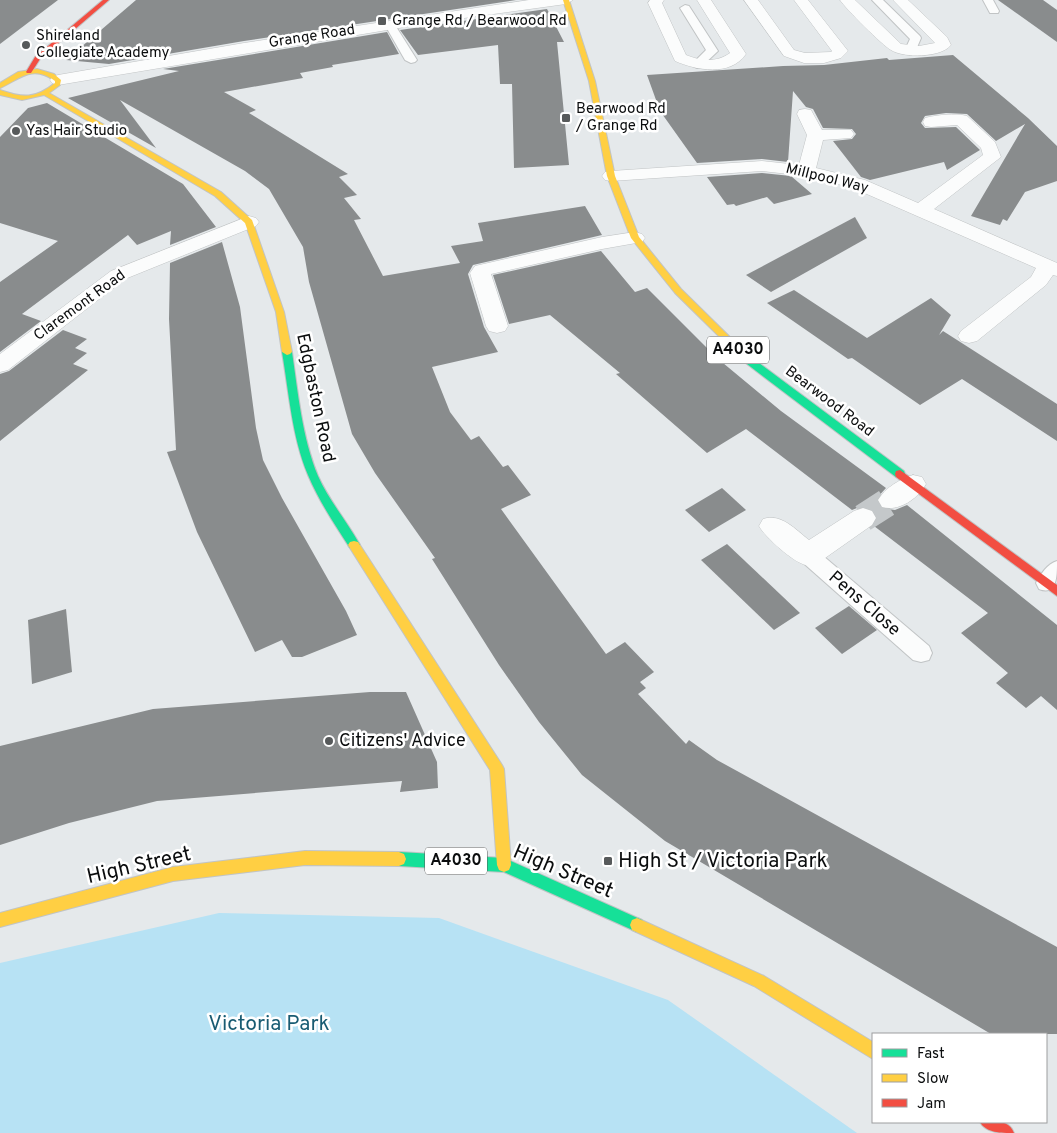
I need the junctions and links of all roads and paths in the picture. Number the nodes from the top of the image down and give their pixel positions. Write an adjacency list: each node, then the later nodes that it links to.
1 (106, 0): 17 (main road)
2 (566, 0): 13 (street, Grange Road); 30 (main road, Bearwood Road / A4030)
3 (657, 0): 16 (street)
4 (704, 0): 16 (street)
5 (751, 0): 6 (street)
6 (801, 0)
7 (847, 0): 14 (street)
8 (877, 0): 14 (lane)
9 (900, 0): 14 (street)
10 (988, 0): 12 (lane)
11 (685, 8): 16 (lane)
12 (994, 11)
13 (390, 25): 15 (lane); 18 (street, Grange Road)
14 (910, 50)
15 (411, 60)
16 (697, 65)
17 (30, 72): 18 (main road); 19 (main road)
18 (58, 80): 20 (main road)
19 (0, 86): 21 (main road)
20 (45, 92): 21 (main road); 32 (main road, Edgbaston Road)
21 (13, 97): 23 (main road)
22 (947, 103): 25 (street)
23 (0, 109)
24 (805, 114): 28 (street)
25 (962, 120): 26 (street); 31 (street)
26 (931, 122)
27 (845, 134): 28 (street)
28 (816, 136): 29 (street)
29 (806, 172): 30 (street, Millpool Way); 31 (street, Millpool Way)
30 (611, 176): 33 (main road, Bearwood Road / A4030)
31 (921, 210): 34 (street, Millpool Way)
32 (249, 222): 37 (street, Claremont Road); 45 (main road, Edgbaston Road)
33 (636, 238): 35 (street); 38 (main road, Bearwood Road / A4030)
34 (1052, 269): 36 (street)
35 (497, 326)
36 (969, 336)
37 (0, 365)
38 (913, 484): 39 (street); 43 (main road, Bearwood Road / A4030)
39 (891, 500)
40 (862, 518): 42 (street)
41 (772, 526): 42 (street, Pens Close)
42 (808, 555): 44 (lane, Pens Close)
43 (1053, 581)
44 (921, 653)
45 (504, 865): 46 (main road, High Street / A4030); 47 (main road, High Street / A4030)
46 (0, 920)
47 (872, 1050)
48 (990, 1123): 49 (main road)
49 (1006, 1133)

